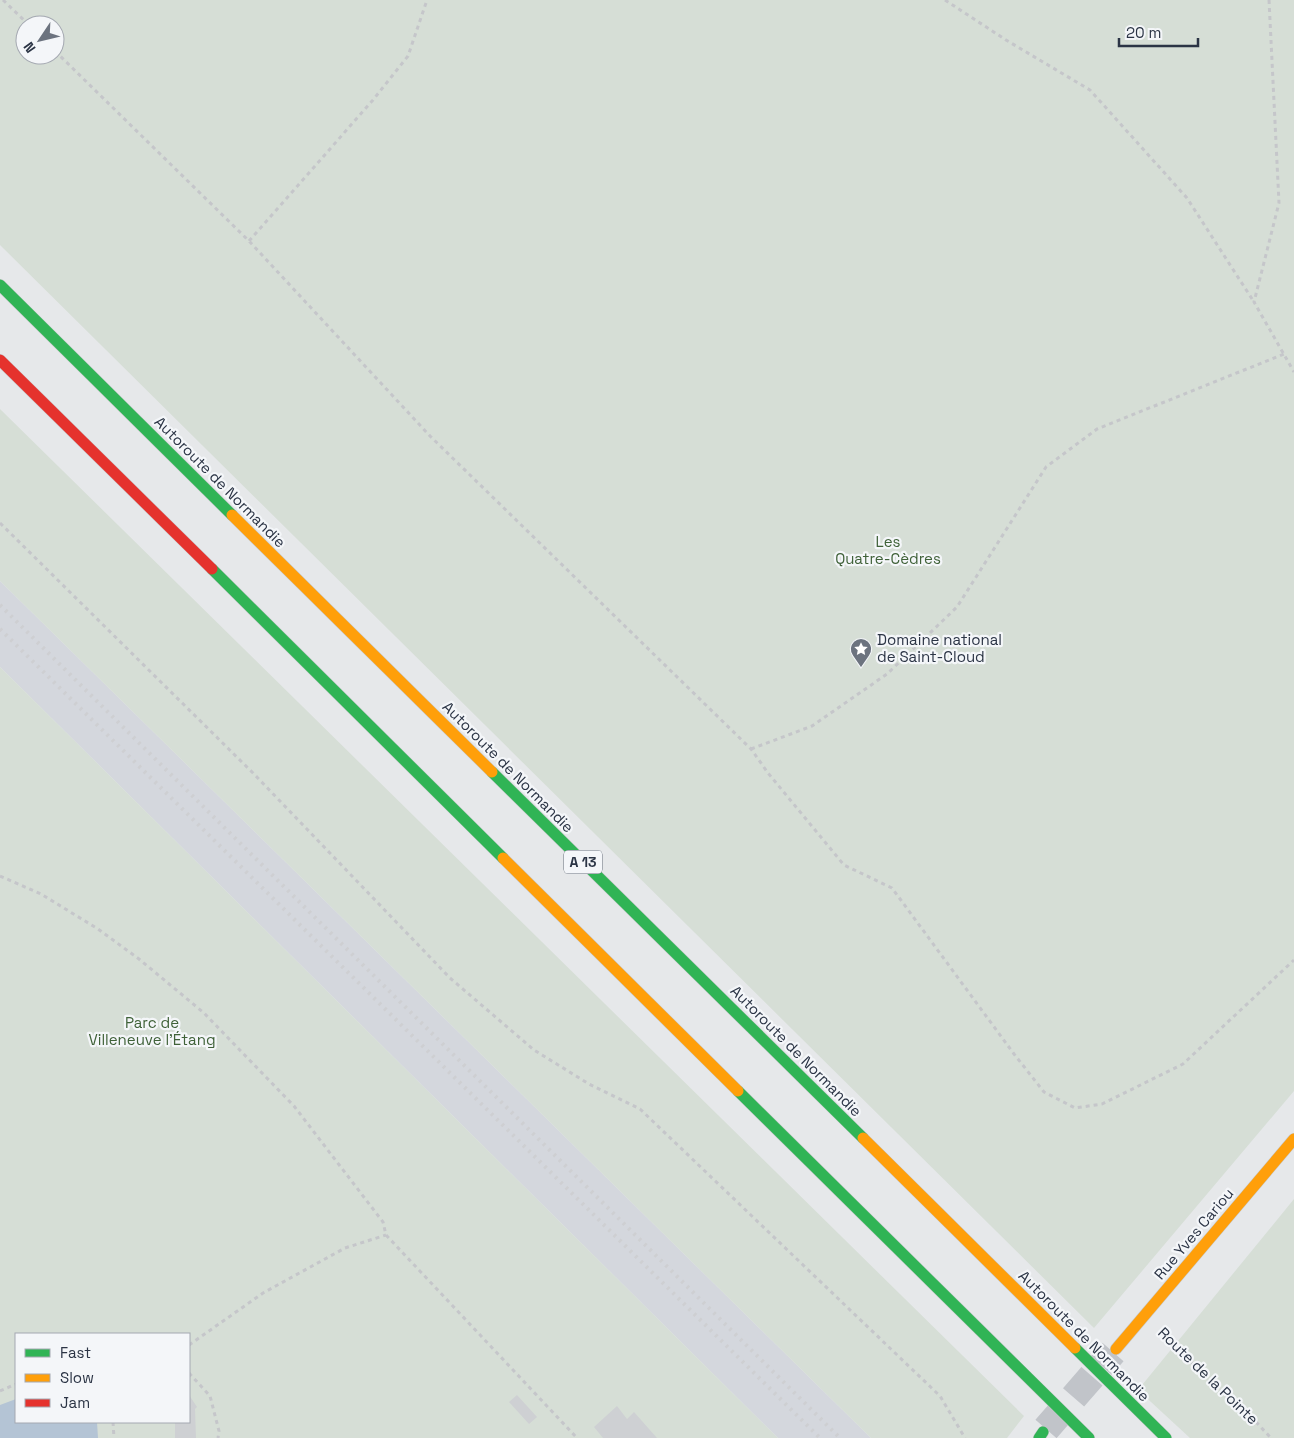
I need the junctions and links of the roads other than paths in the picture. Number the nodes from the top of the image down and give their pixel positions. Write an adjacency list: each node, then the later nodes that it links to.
1 (0, 285): 6 (main road, Autoroute de Normandie / A 13)
2 (0, 360): 5 (main road)
3 (1294, 1139): 4 (main road, Rue Yves Cariou)
4 (1116, 1349)
5 (1089, 1438)
6 (1166, 1438)

